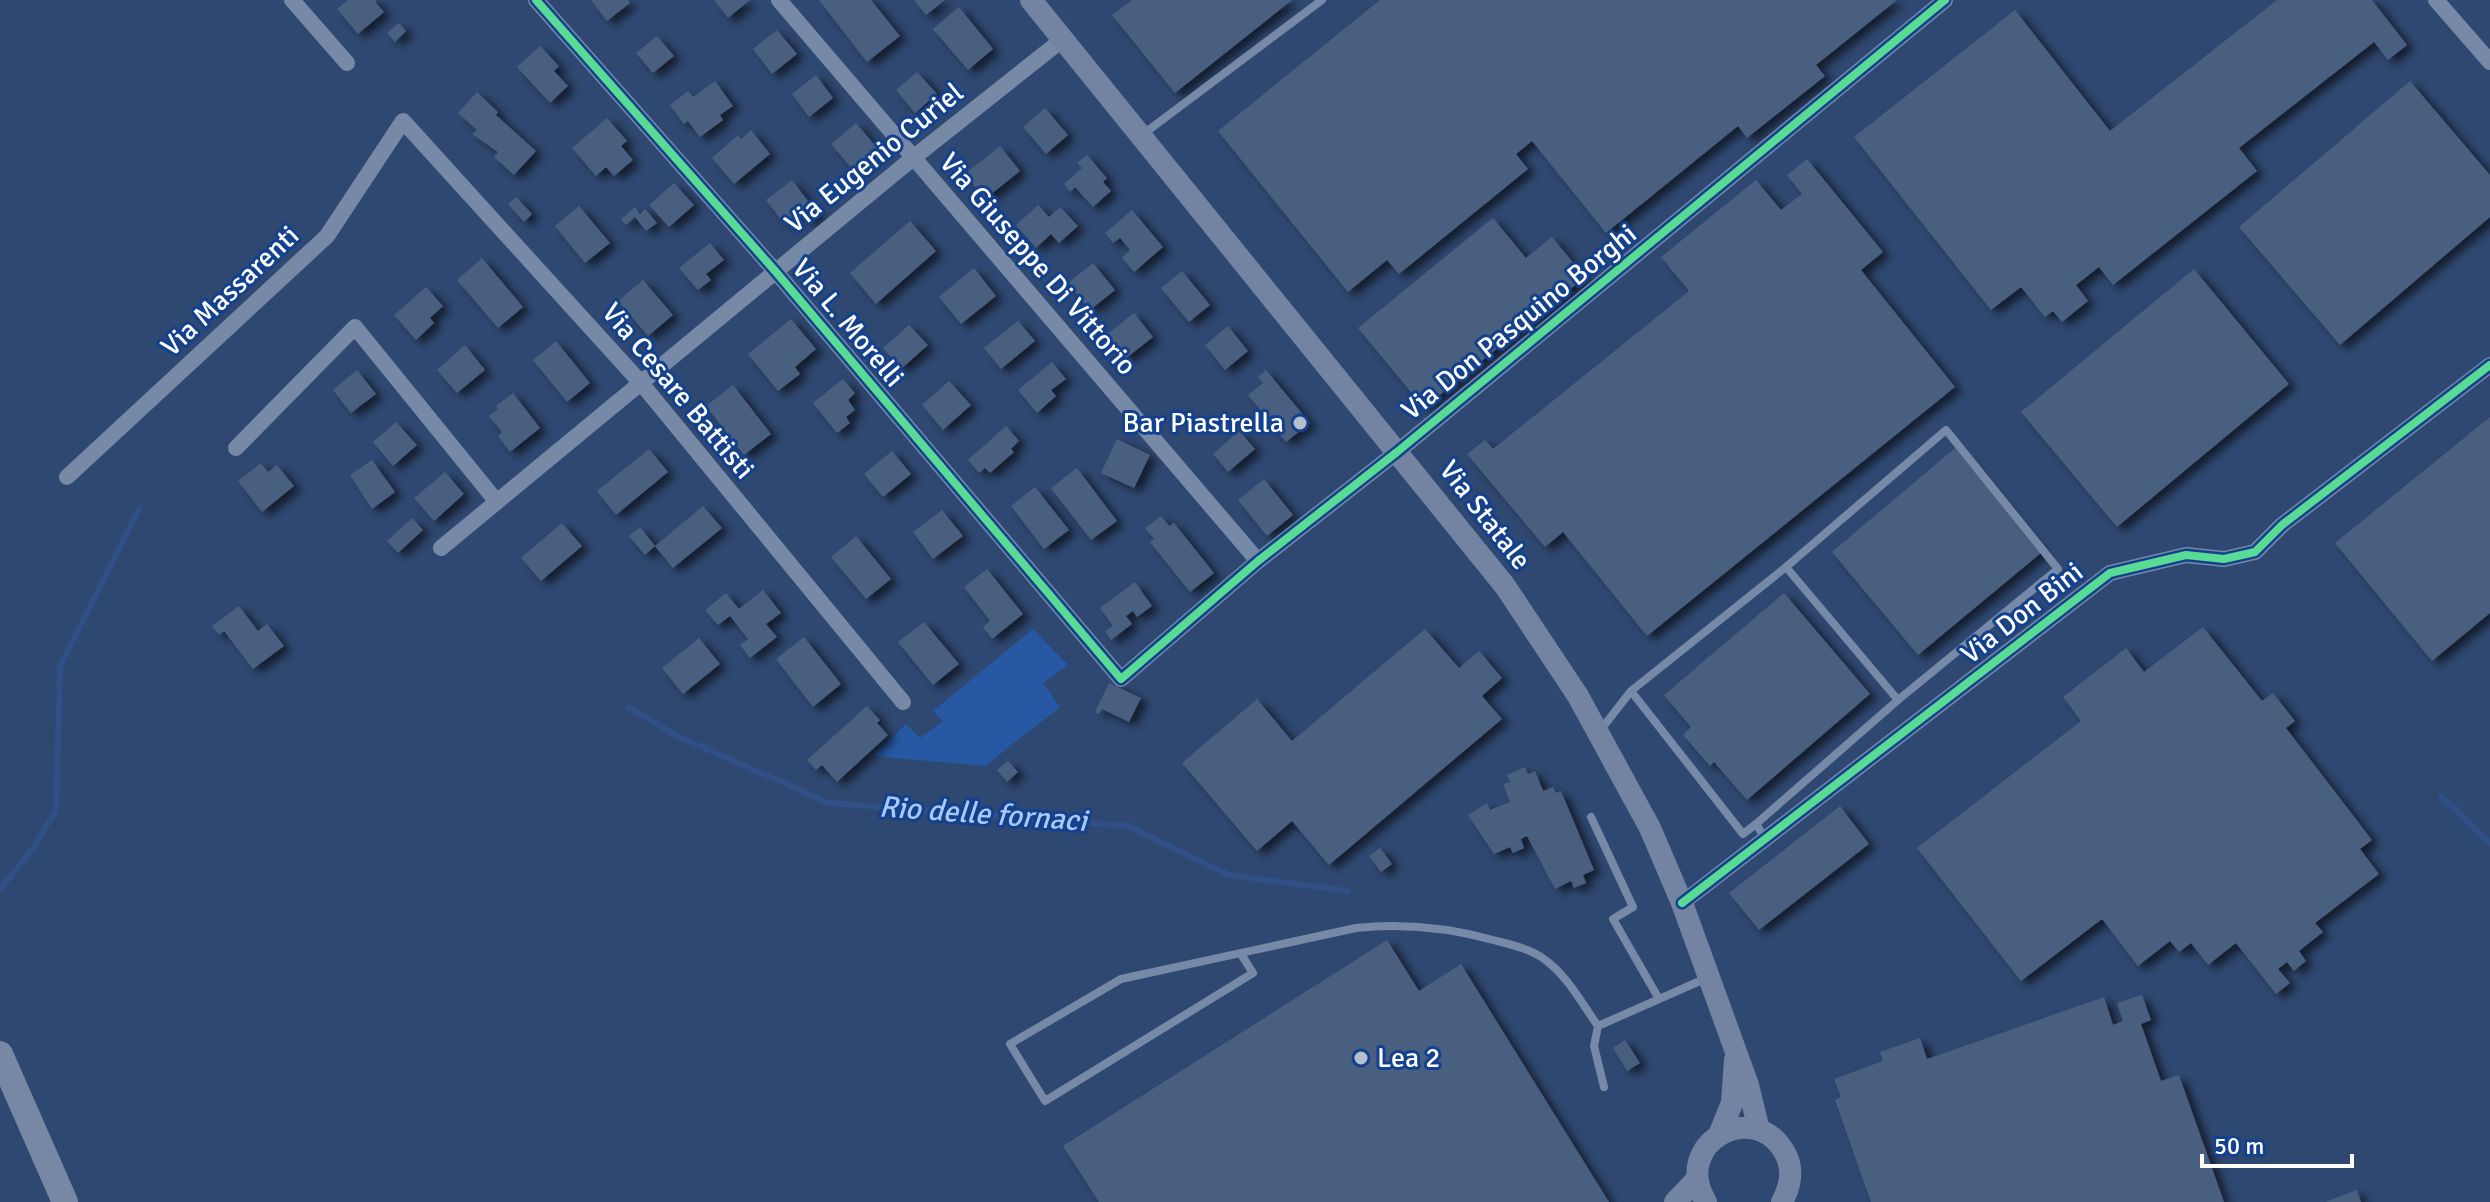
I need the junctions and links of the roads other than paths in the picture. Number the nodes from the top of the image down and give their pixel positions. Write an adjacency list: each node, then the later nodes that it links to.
1 (292, 0): 10 (street)
2 (536, 0): 14 (street, Via L. Morelli)
3 (779, 0): 13 (street, Via Giuseppe Di Vittorio)
4 (1031, 0): 8 (main road, Via Statale)
5 (1322, 0): 12 (lane)
6 (1945, 0): 18 (street, Via Don Pasquino Borghi)
7 (2436, 0): 9 (street)
8 (1063, 39): 12 (main road, Via Statale); 13 (street, Via Eugenio Curiel)
9 (2490, 62)
10 (347, 63)
11 (403, 121): 16 (street, Via Cesare Battisti); 19 (street, Via Massarenti)
12 (1141, 135): 18 (main road, Via Statale)
13 (913, 158): 14 (street, Via Eugenio Curiel); 22 (street, Via Giuseppe Di Vittorio)
14 (776, 272): 16 (street, Via Eugenio Curiel); 24 (street, Via L. Morelli)
15 (2490, 365): 30 (street, Via Don Bini)
16 (641, 383): 20 (street, Via Eugenio Curiel); 27 (street, Via Cesare Battisti)
17 (236, 448): 20 (street)
18 (1397, 452): 22 (street, Via Don Pasquino Borghi); 28 (main road, Via Statale)
19 (67, 477)
20 (497, 502): 21 (street, Via Eugenio Curiel)
21 (441, 548)
22 (1258, 561): 24 (street, Via Don Pasquino Borghi)
23 (1786, 567): 25 (lane); 26 (lane); 26 (lane)
24 (1121, 679)
25 (1631, 691): 28 (lane); 30 (lane)
26 (1898, 700): 30 (lane)
27 (903, 702)
28 (1598, 734): 31 (main road, Via Statale)
29 (1591, 817): 34 (lane)
30 (1761, 831): 31 (street, Via Don Bini)
31 (1682, 903): 33 (main road, Via Statale)
32 (1241, 954): 32 (lane); 35 (lane)
33 (1710, 977): 34 (lane); 36 (main road, Via Statale)
34 (1659, 999): 35 (lane)
35 (1598, 1026): 38 (lane)
36 (1736, 1051): 39 (main road, Via Statale); 40 (main road, Via Statale)
37 (0, 1054): 43 (main road)
38 (1604, 1087)
39 (1759, 1130): 40 (main road); 42 (main road)
40 (1719, 1135): 41 (main road, Via Statale)
41 (1697, 1179): 44 (main road); 45 (main road)
42 (1787, 1198)
43 (65, 1202)
44 (1675, 1202)
45 (1706, 1202)

